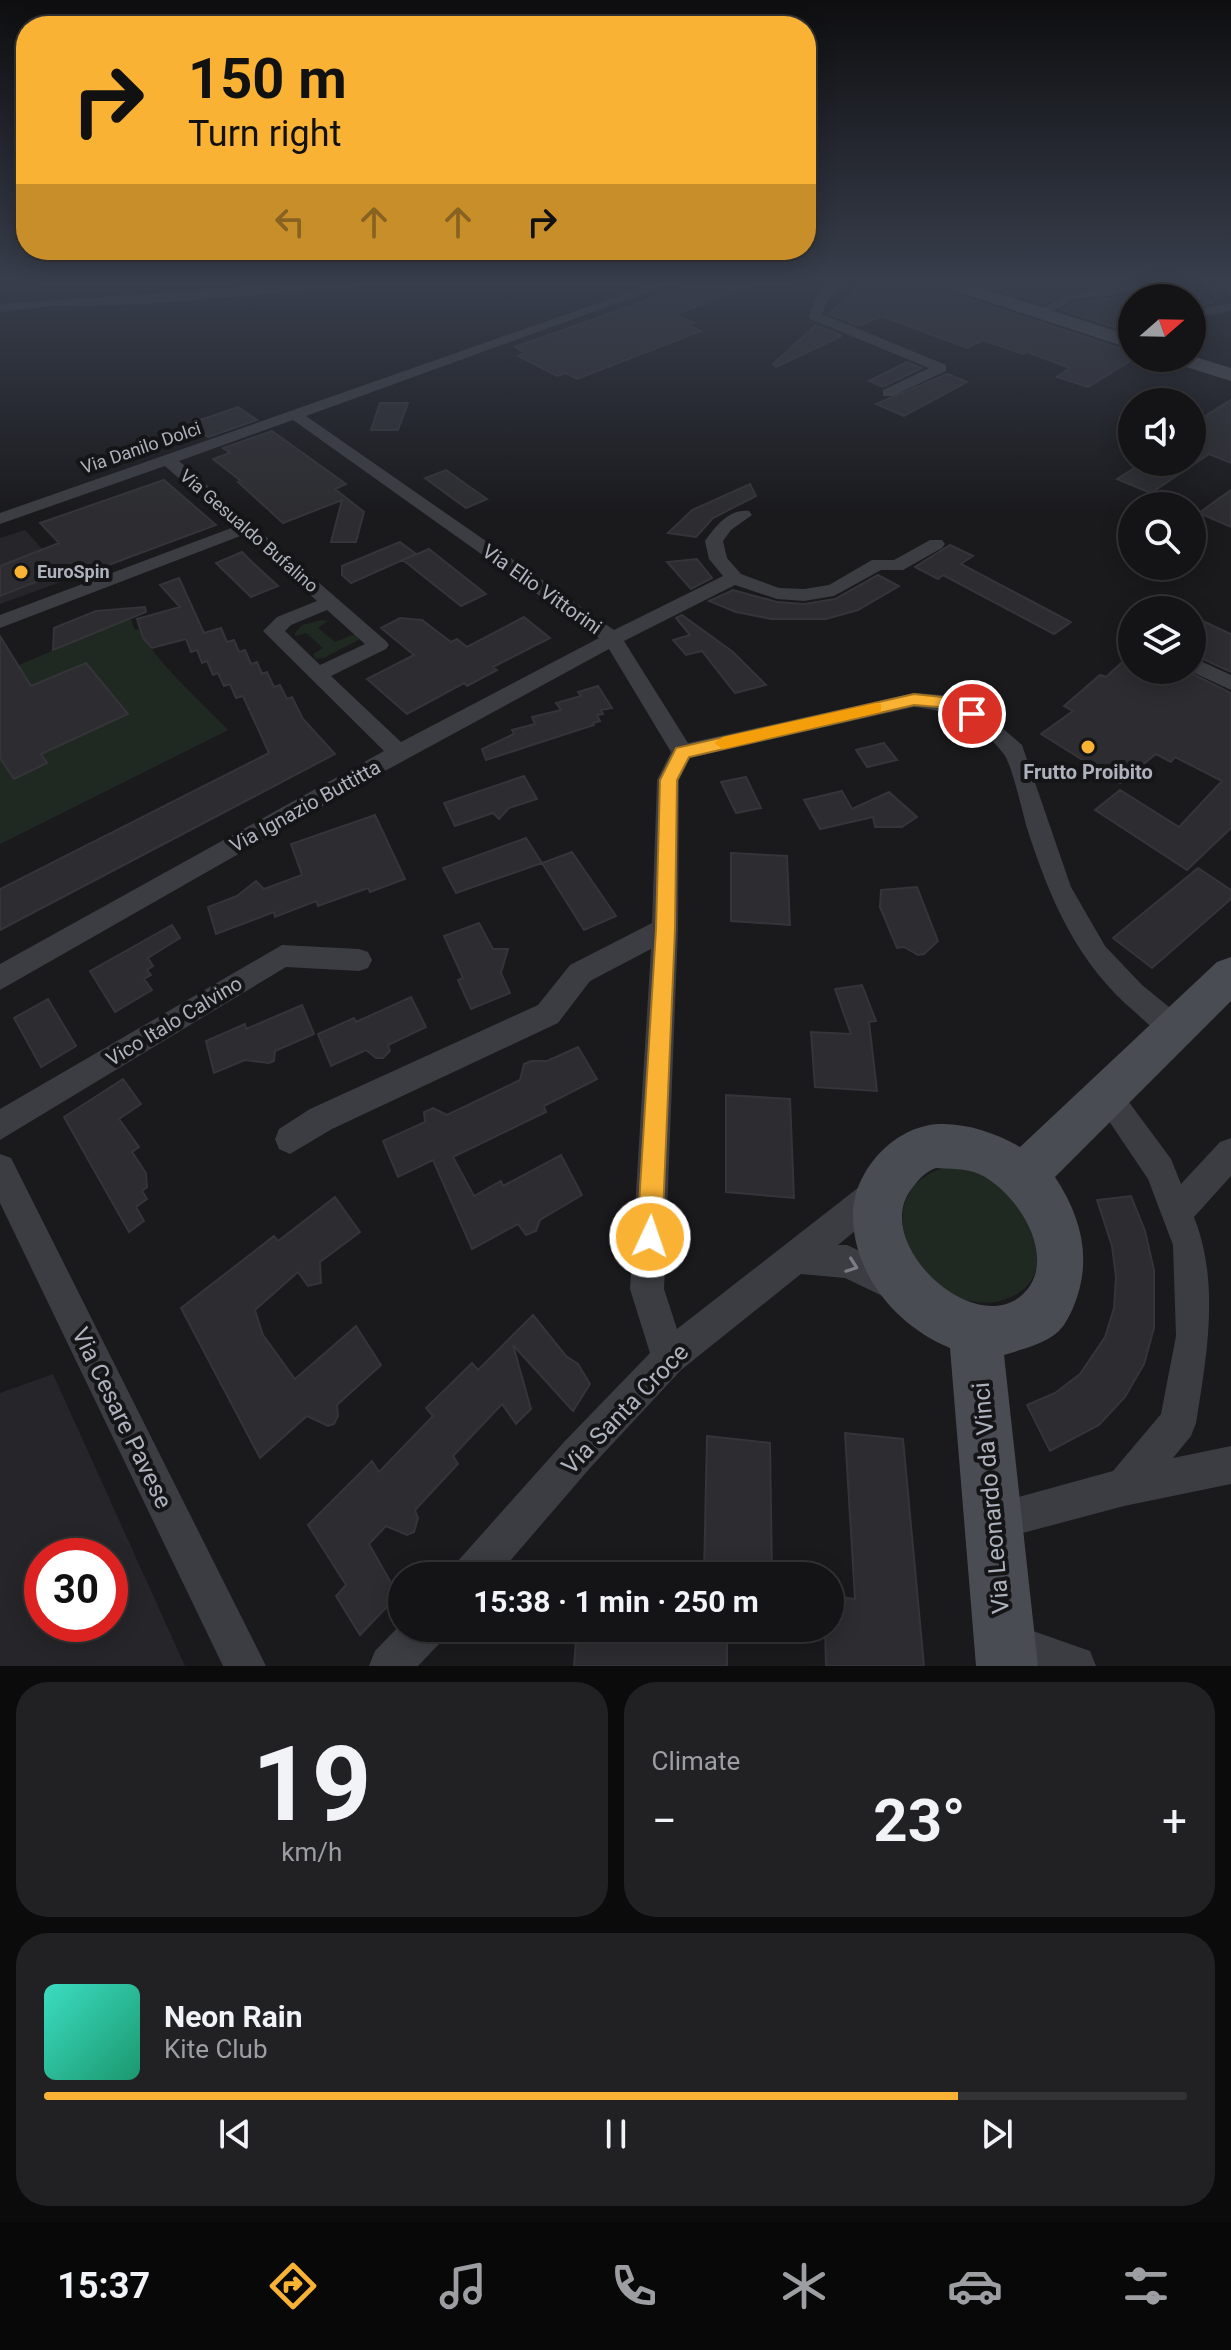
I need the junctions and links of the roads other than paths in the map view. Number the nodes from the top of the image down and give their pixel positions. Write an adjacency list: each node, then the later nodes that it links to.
1 (456, 358): 6 (street, Via Danilo Dolci)
2 (916, 358): 5 (street)
3 (1206, 368): 4 (street)
4 (1231, 377)
5 (888, 393)
6 (295, 415): 7 (street, Via Danilo Dolci); 15 (street, Via Elio Vittorini)
7 (168, 460): 9 (street, Via Danilo Dolci); 10 (street, Via Gesualdo Bufalino)
8 (743, 515): 12 (street)
9 (0, 519)
10 (247, 528): 13 (street, Via Gesualdo Bufalino); 14 (street)
11 (936, 544): 12 (street)
12 (734, 578): 15 (street, Via Ignazio Buttitta)
13 (330, 602): 17 (street, Via Gesualdo Bufalino); 17 (street, Via Gesualdo Bufalino)
14 (0, 622)
15 (611, 637): 19 (street, Via Elio Vittorini); 20 (street, Via Ignazio Buttitta)
16 (1206, 671): 18 (street)
17 (318, 674): 20 (street, Via Gesualdo Bufalino)
18 (1231, 683)
19 (682, 752): 21 (street); 25 (street)
20 (399, 753): 24 (street, Via Ignazio Buttitta)
21 (665, 929): 28 (street); 37 (street)
22 (359, 960): 27 (street, Vico Italo Calvino)
23 (1231, 974): 25 (street)
24 (0, 978)
25 (1175, 1029): 26 (street)
26 (1107, 1096): 31 (street); 33 (street)
27 (0, 1126)
28 (290, 1139)
29 (1231, 1153): 33 (street)
30 (0, 1169): 44 (street, Via Cesare Pavese)
31 (1022, 1177): 32 (street); 36 (street)
32 (881, 1190): 34 (street, Via Santa Croce); 35 (street)
33 (1177, 1212): 39 (street)
34 (794, 1257): 35 (street, one-way to 35); 37 (street, Via Santa Croce)
35 (906, 1290): 36 (street)
36 (975, 1330): 40 (street, Via Leonardo da Vinci)
37 (669, 1358): 41 (street, Via Santa Croce)
38 (1231, 1465): 39 (street)
39 (1124, 1487): 40 (street)
40 (993, 1522): 43 (street, Via Leonardo da Vinci)
41 (483, 1562)
42 (412, 1642): 45 (street)
43 (1005, 1654): 46 (street)
44 (245, 1666)
45 (390, 1666)
46 (1075, 1666)

